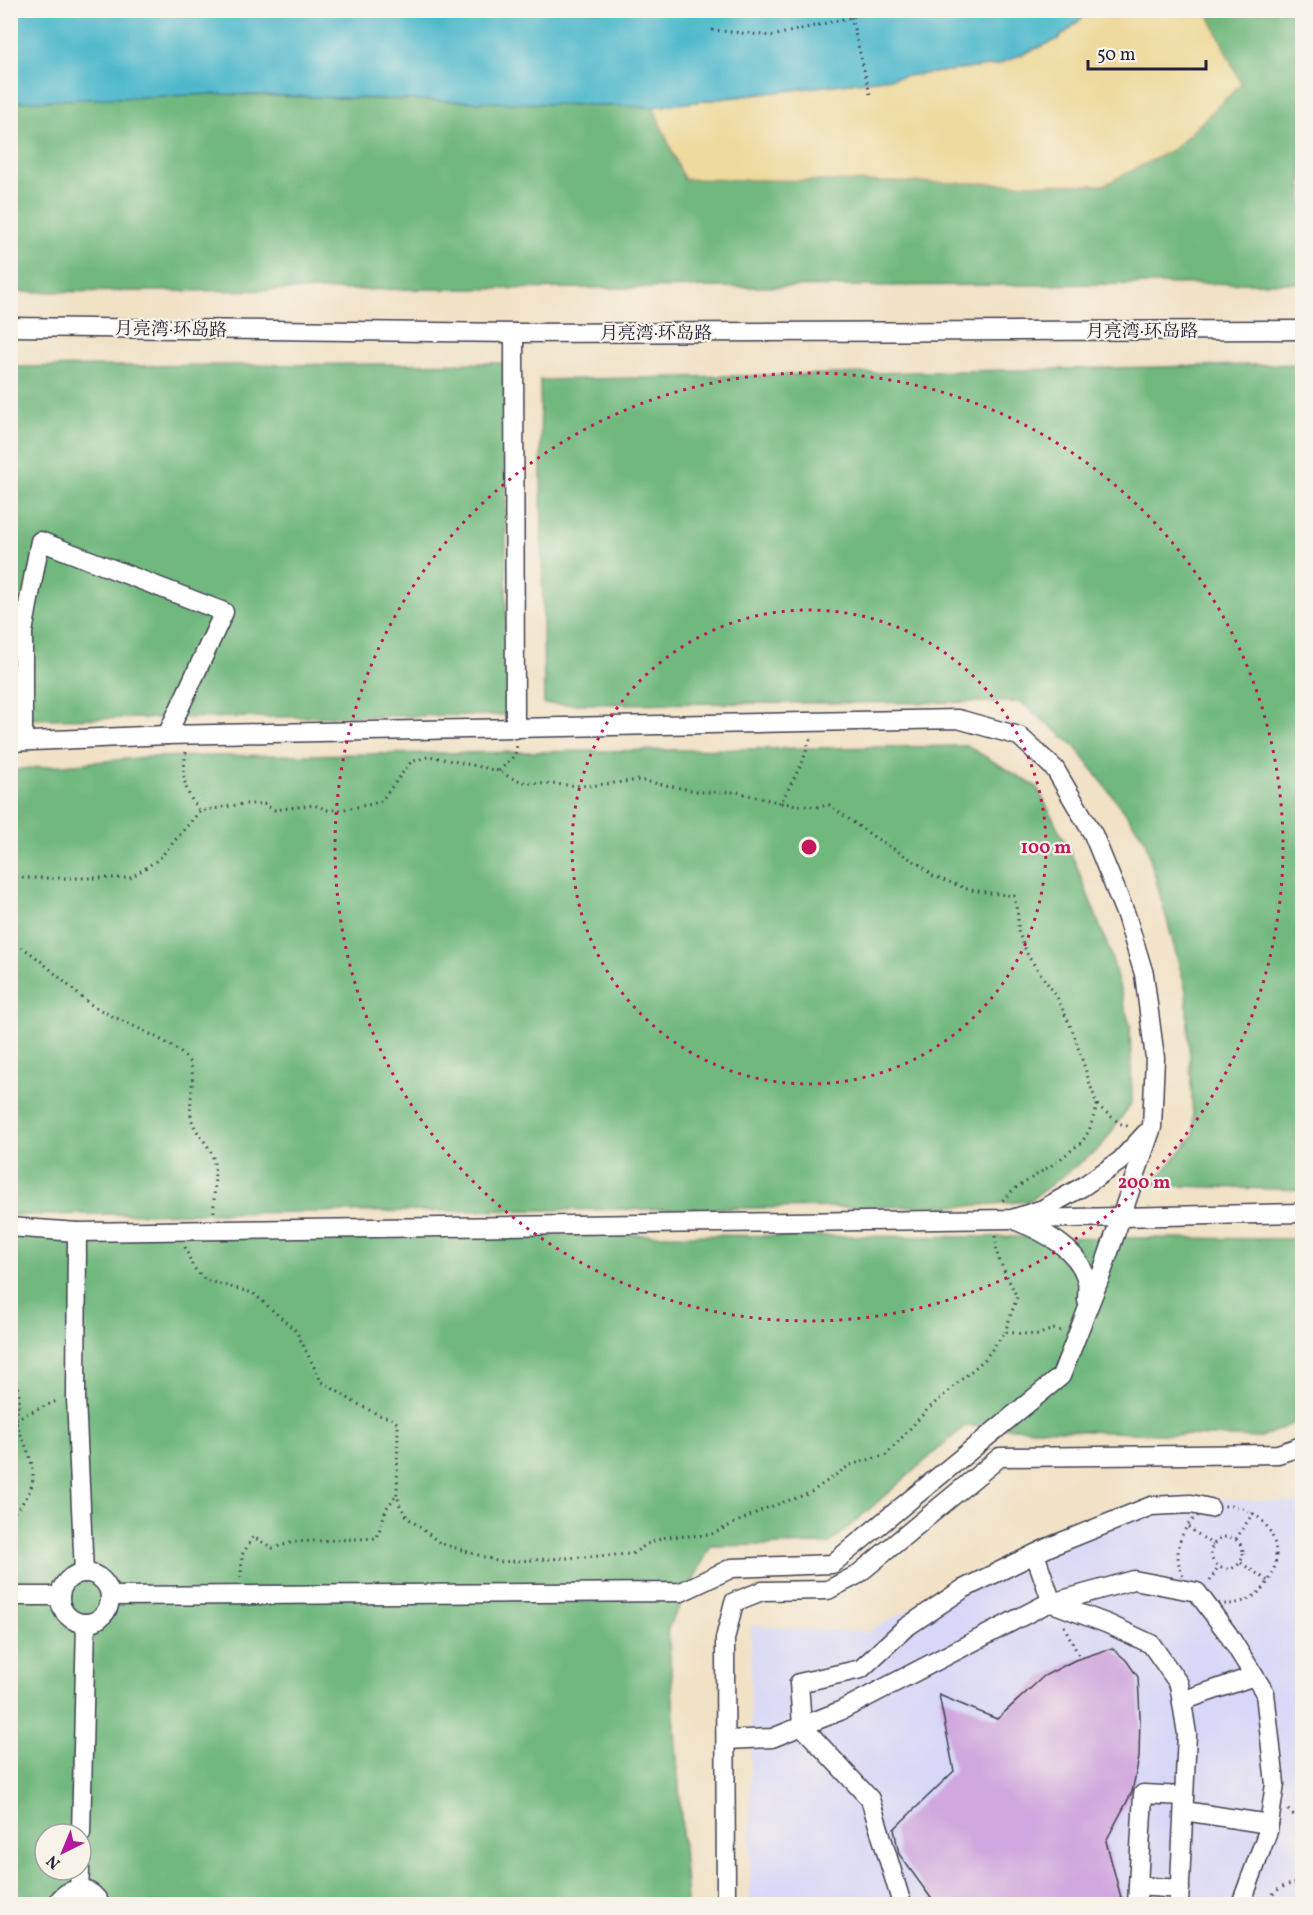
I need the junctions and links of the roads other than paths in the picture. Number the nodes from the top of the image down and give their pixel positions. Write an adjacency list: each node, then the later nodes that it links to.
1 (10, 327): 3 (street, 月亮湾·环岛路)
2 (1302, 330): 3 (street, 月亮湾·环岛路)
3 (514, 333): 4 (street)
4 (515, 729): 5 (street); 7 (street)
5 (167, 735): 6 (street); 6 (street)
6 (16, 741)
7 (1148, 1130): 9 (street); 10 (street)
8 (1302, 1213): 9 (street)
9 (1121, 1215): 10 (street); 13 (street)
10 (1011, 1220): 12 (street); 13 (street)
11 (10, 1227): 12 (street)
12 (77, 1232): 17 (street)
13 (1087, 1310): 20 (street)
14 (1302, 1446): 26 (street)
15 (1210, 1508): 16 (street)
16 (1035, 1554): 21 (street); 25 (street)
17 (84, 1573): 19 (street); 20 (street)
18 (10, 1596): 19 (street)
19 (60, 1596): 22 (street)
20 (111, 1596): 22 (street)
21 (1052, 1603): 23 (street); 24 (street); 25 (street)
22 (86, 1623): 28 (street)
23 (1254, 1676): 24 (street); 29 (street)
24 (1182, 1701): 27 (street)
25 (802, 1726): 26 (street); 37 (street)
26 (726, 1740): 36 (street)
27 (1184, 1803): 29 (street); 31 (street); 33 (street)
28 (81, 1822)
29 (1269, 1824): 39 (street)
30 (79, 1882): 32 (street)
31 (1138, 1886): 33 (street); 38 (street)
32 (79, 1889): 34 (street); 35 (street)
33 (1180, 1897)
34 (57, 1905)
35 (100, 1905)
36 (726, 1905)
37 (902, 1905)
38 (1137, 1905)
39 (1240, 1905)

